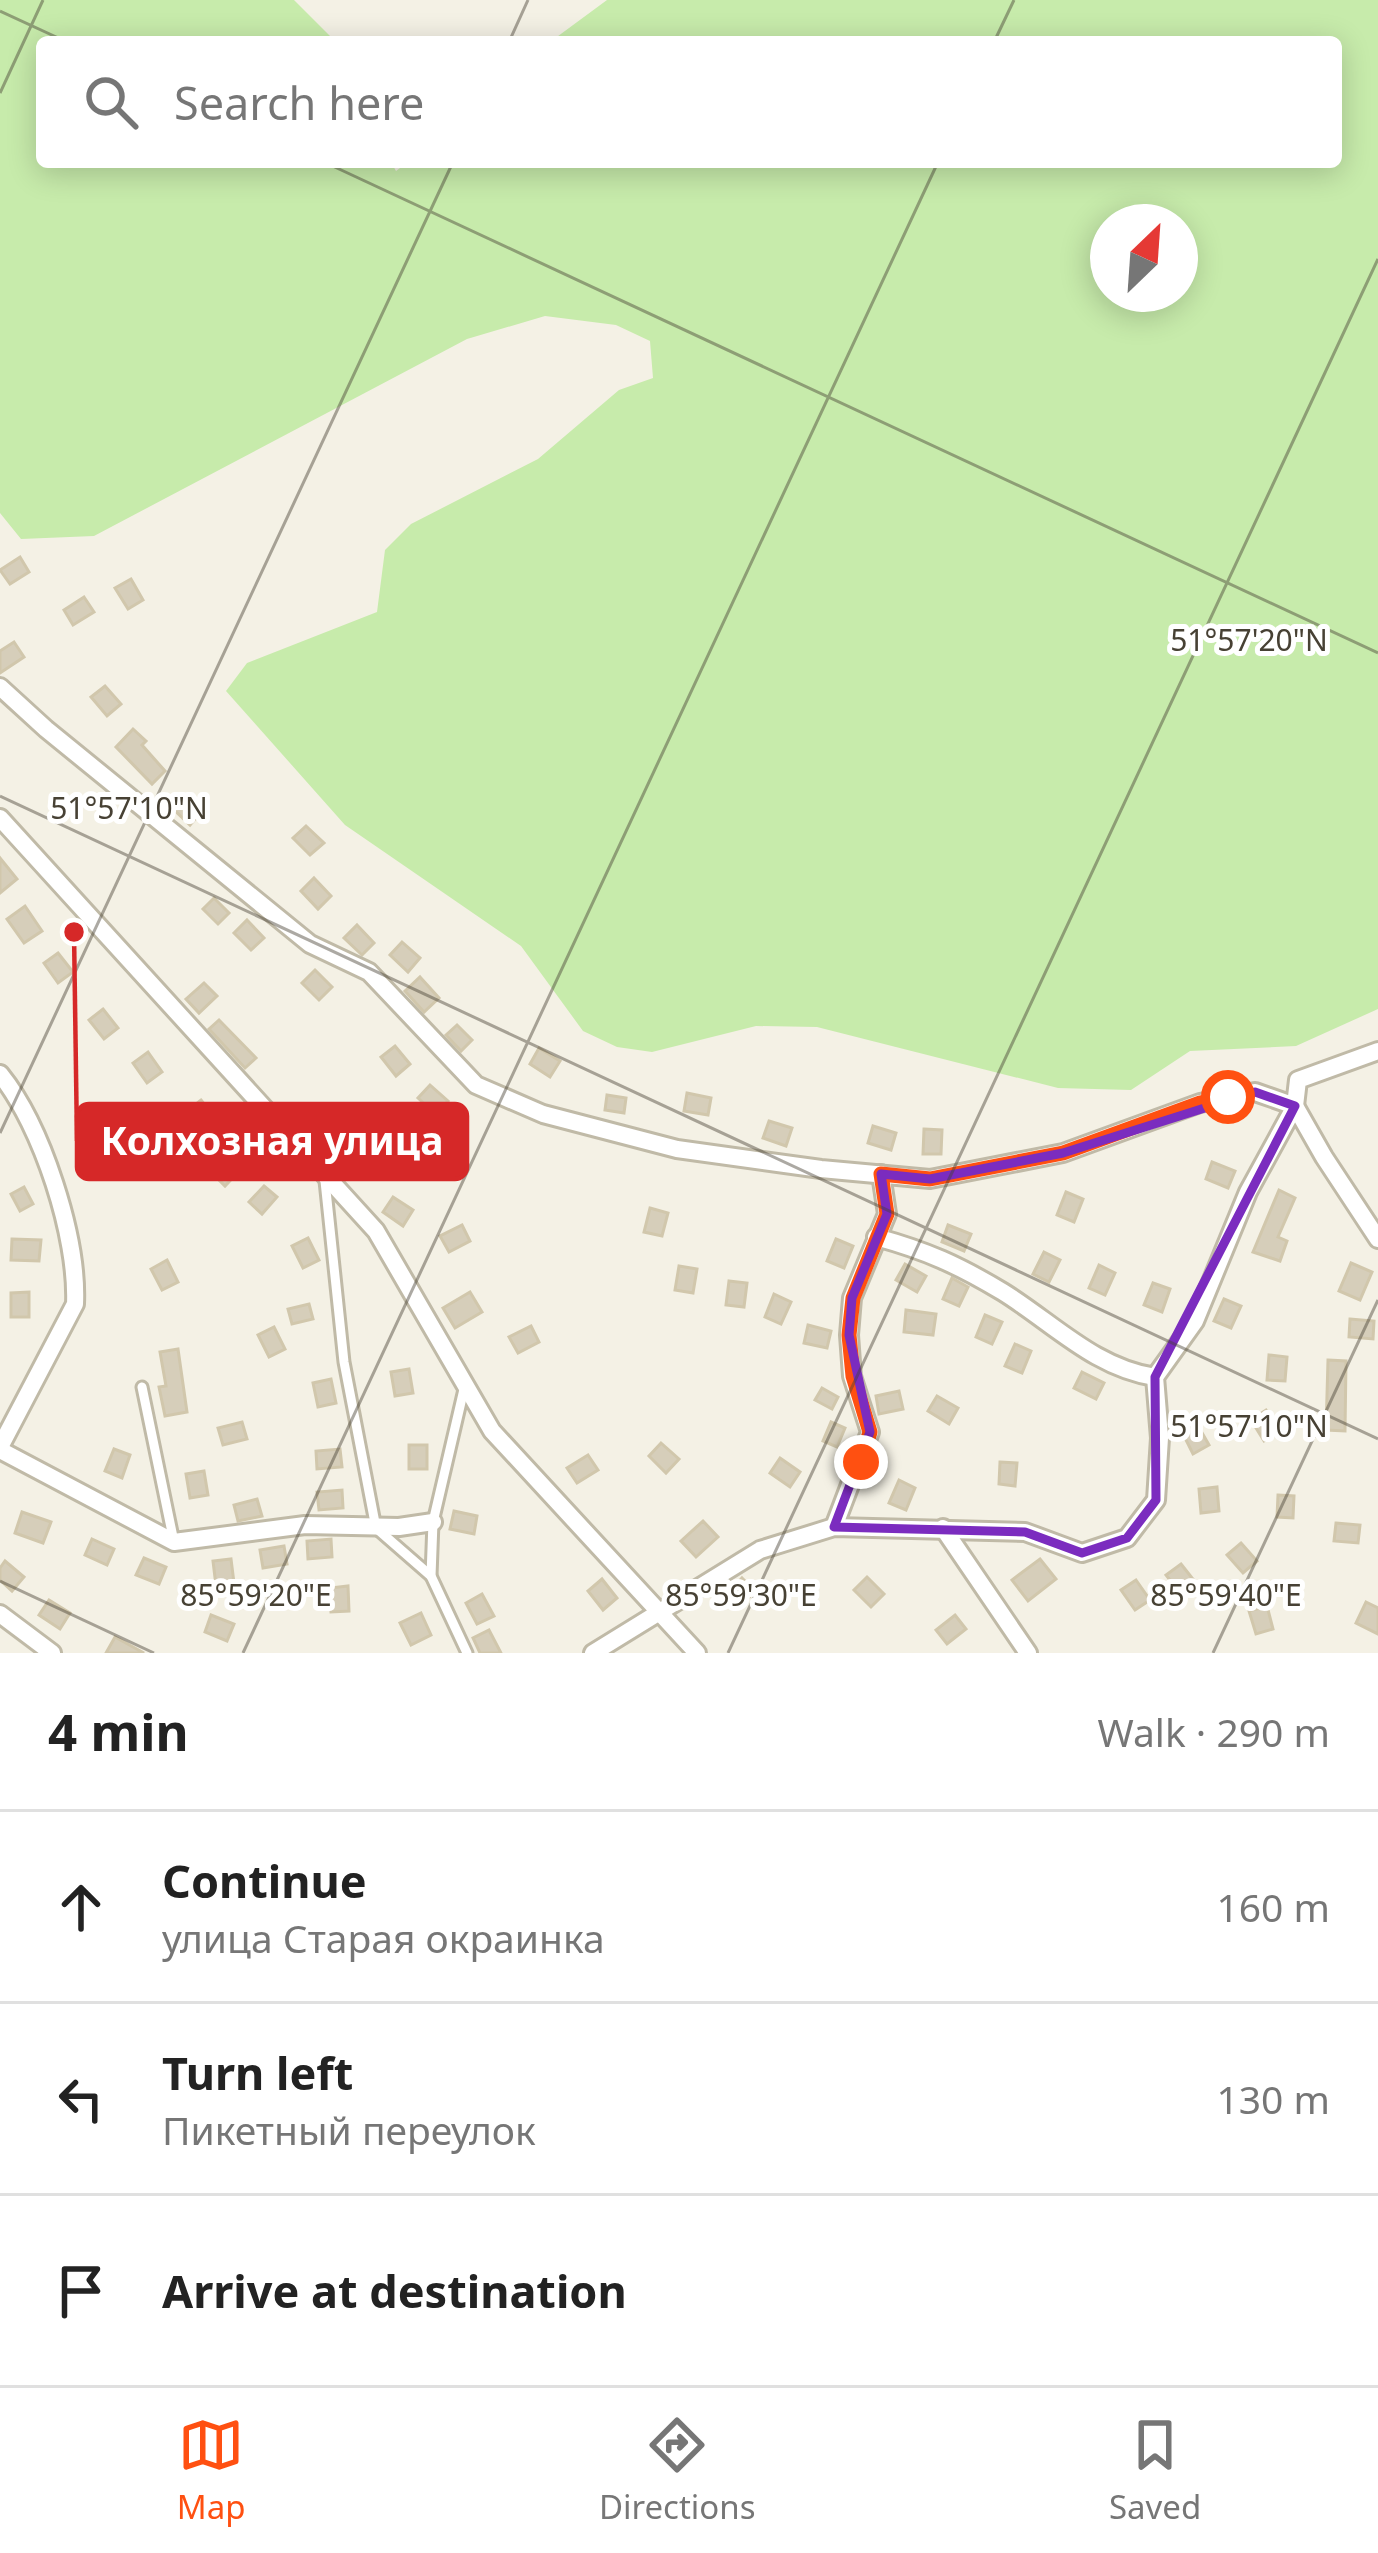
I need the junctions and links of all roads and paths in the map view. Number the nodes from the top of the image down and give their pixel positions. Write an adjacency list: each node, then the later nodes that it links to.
1 (0, 687): 6 (street)
2 (0, 818): 7 (street)
3 (1378, 1051): 5 (street)
4 (0, 1074): 13 (street)
5 (1295, 1106): 6 (street); 9 (street); 10 (street)
6 (881, 1174): 8 (street)
7 (324, 1175): 11 (street); 16 (lane)
8 (876, 1237): 10 (street); 15 (street)
9 (1378, 1239)
10 (1155, 1377): 17 (street)
11 (465, 1385): 14 (lane); 20 (street)
12 (142, 1387): 18 (lane)
13 (0, 1449): 18 (street)
14 (434, 1522): 16 (street); 19 (lane)
15 (834, 1527): 17 (street); 20 (street)
16 (376, 1528): 18 (street); 19 (lane)
17 (944, 1528): 26 (street)
18 (174, 1542)
19 (430, 1576): 23 (lane)
20 (656, 1613): 24 (street); 25 (street)
21 (0, 1614): 22 (street)
22 (52, 1653)
23 (467, 1653)
24 (593, 1653)
25 (697, 1653)
26 (1028, 1653)

